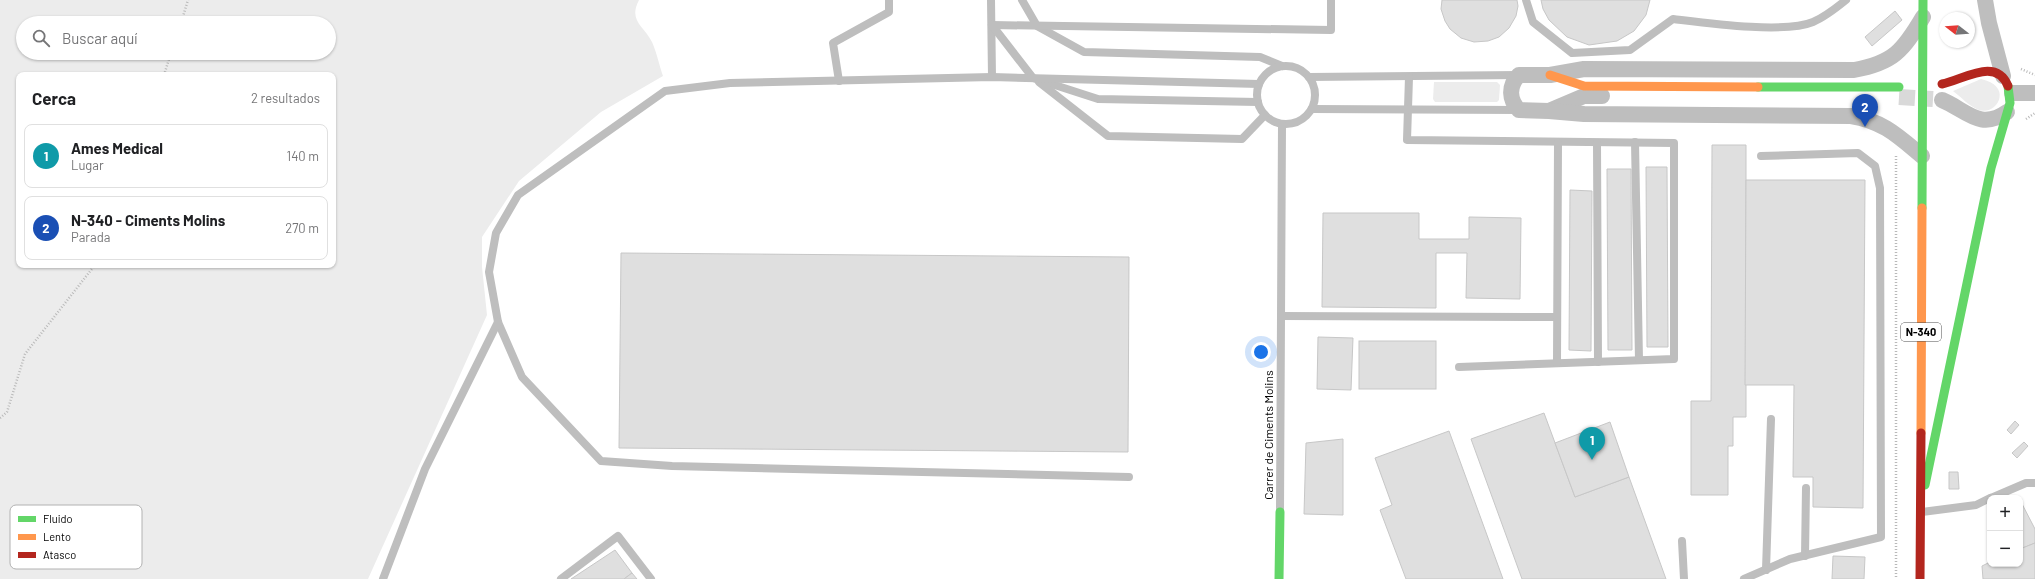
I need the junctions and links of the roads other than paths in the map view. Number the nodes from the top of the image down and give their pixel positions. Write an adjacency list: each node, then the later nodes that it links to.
1 (889, 0): 20 (lane)
2 (991, 0): 10 (lane)
3 (1022, 0): 11 (lane)
4 (1331, 0): 11 (lane)
5 (1526, 0): 6 (lane)
6 (1846, 0)
7 (1923, 0): 9 (street, N-340)
8 (1985, 0): 15 (street)
9 (1923, 17): 14 (street); 38 (street, N-340)
10 (992, 25): 11 (lane); 16 (lane); 19 (lane)
11 (1037, 26): 12 (lane)
12 (1282, 66): 17 (lane); 21 (lane)
13 (1520, 75): 14 (street); 18 (lane); 29 (street)
14 (1550, 75): 22 (street)
15 (2003, 76): 23 (street); 24 (street)
16 (992, 77): 19 (lane); 20 (lane)
17 (1309, 77): 18 (lane); 27 (lane)
18 (1409, 77): 28 (lane)
19 (1033, 78): 21 (lane); 26 (lane); 32 (lane)
20 (839, 80): 41 (lane)
21 (1259, 84): 26 (lane)
22 (1899, 92): 30 (street)
23 (1942, 92): 31 (street)
24 (2012, 93): 25 (street); 31 (street)
25 (2033, 93)
26 (1258, 102): 32 (lane)
27 (1312, 109): 28 (lane); 33 (lane)
28 (1408, 109): 29 (lane); 35 (lane)
29 (1519, 110): 30 (street)
30 (1549, 111): 38 (street)
31 (2007, 112): 52 (street)
32 (1265, 115): 33 (lane)
33 (1282, 124): 39 (lane, Carrer de Ciments Molins)
34 (1635, 142): 36 (lane); 42 (lane); 42 (lane)
35 (1558, 143): 36 (lane); 40 (lane)
36 (1597, 143): 43 (lane)
37 (1761, 156): 55 (lane)
38 (1922, 156): 52 (street, N-340)
39 (1281, 316): 40 (lane); 53 (lane, Carrer de Ciments Molins)
40 (1556, 317): 44 (lane)
41 (498, 322): 47 (lane); 57 (lane)
42 (1639, 360): 43 (lane)
43 (1598, 362): 44 (lane)
44 (1556, 363): 45 (lane)
45 (1459, 367)
46 (1771, 419): 56 (lane)
47 (1129, 477)
48 (2035, 483): 50 (lane)
49 (1806, 488): 55 (lane)
50 (1997, 495)
51 (1987, 500): 52 (lane)
52 (1921, 510): 63 (street, N-340)
53 (1280, 512): 60 (street, Carrer de Ciments Molins)
54 (1682, 541): 61 (lane)
55 (1805, 556): 56 (lane)
56 (1766, 570): 62 (lane)
57 (383, 579)
58 (561, 579): 59 (lane)
59 (651, 579)
60 (1279, 579)
61 (1684, 579)
62 (1744, 579)
63 (1920, 579)

